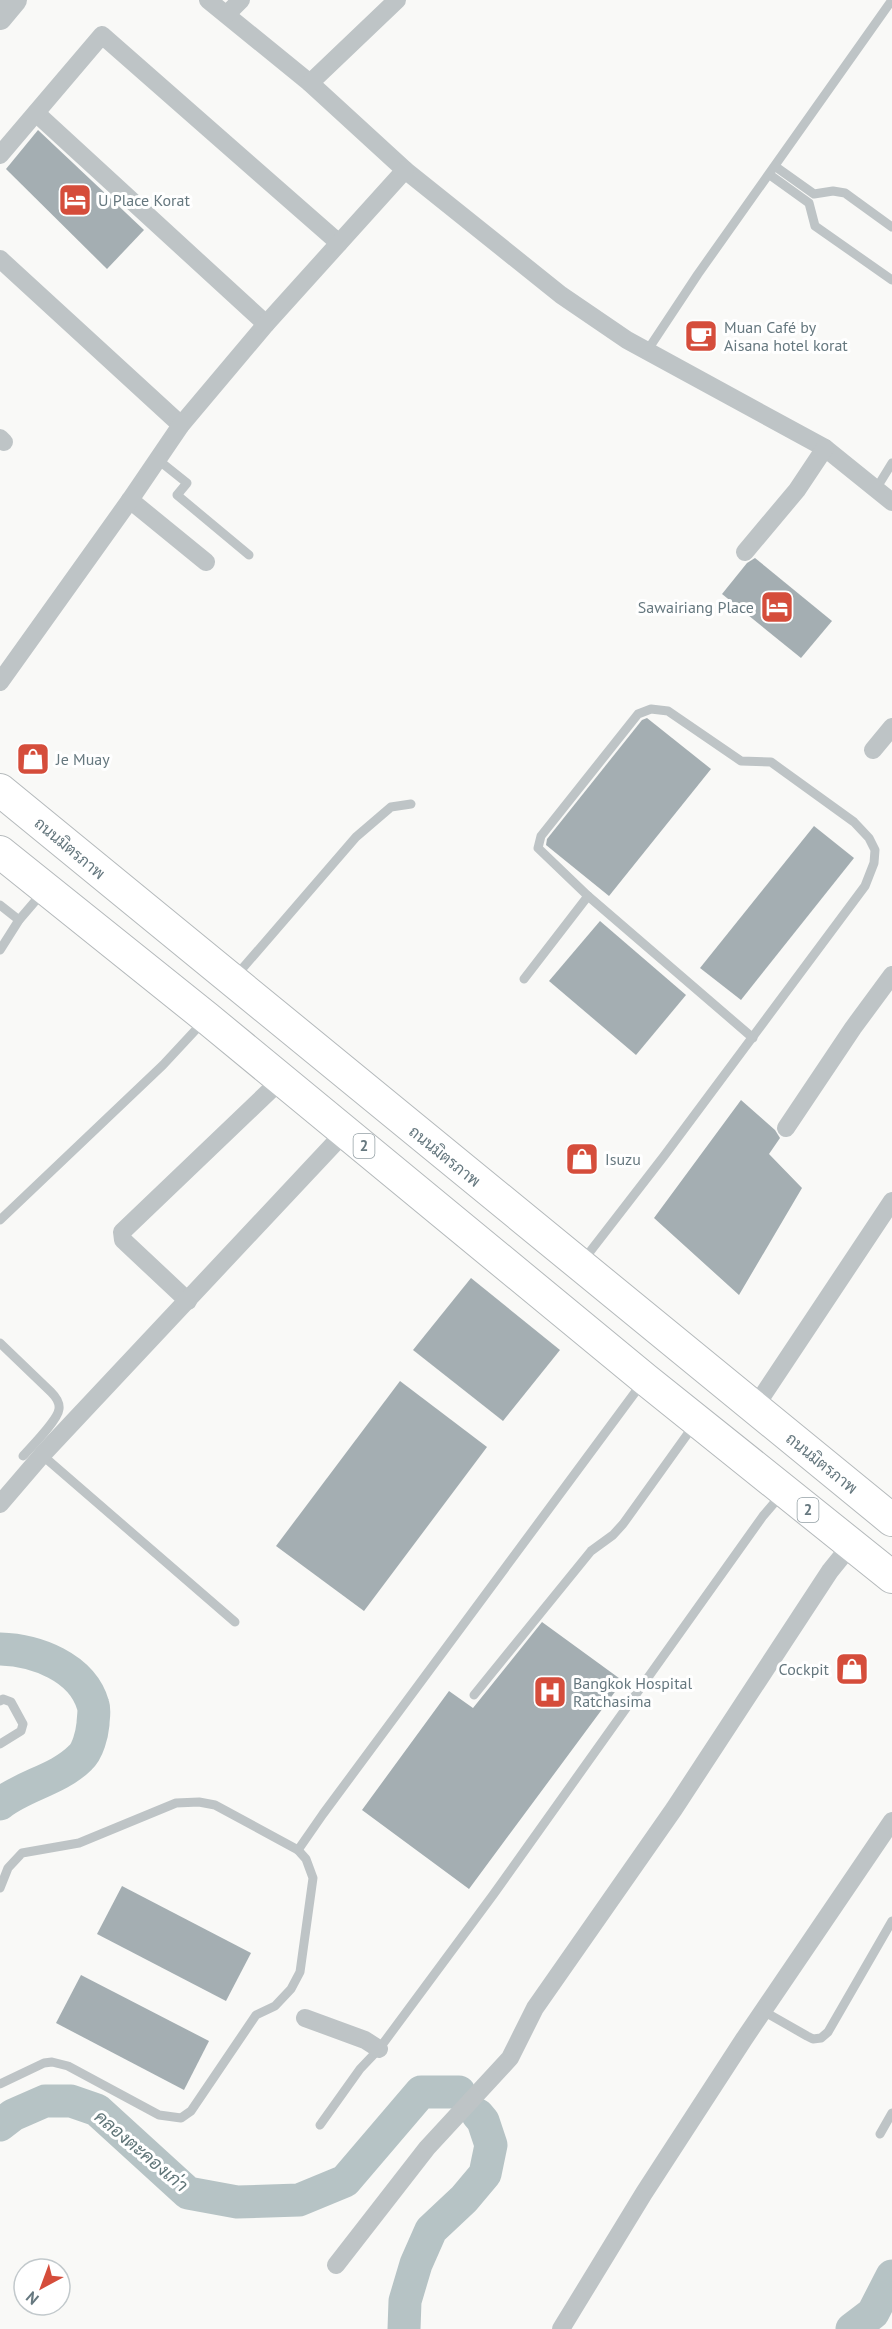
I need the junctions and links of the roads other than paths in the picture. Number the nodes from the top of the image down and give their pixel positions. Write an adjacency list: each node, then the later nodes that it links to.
1 (15, 0): 7 (street)
2 (208, 0): 6 (street)
3 (241, 0): 6 (street)
4 (397, 0): 8 (street)
5 (892, 0): 12 (lane)
6 (227, 15): 8 (street)
7 (0, 18)
8 (310, 83): 11 (street)
9 (36, 113): 10 (street); 14 (street); 17 (street)
10 (0, 155)
11 (405, 170): 14 (street); 18 (street)
12 (773, 171): 13 (lane); 16 (lane); 18 (lane)
13 (892, 227)
14 (339, 243): 17 (street)
15 (0, 259): 19 (street)
16 (892, 280)
17 (266, 324): 19 (street)
18 (647, 351): 20 (street)
19 (181, 425): 21 (street)
20 (825, 448): 23 (street); 26 (street)
21 (157, 459): 24 (street); 27 (lane)
22 (892, 463): 23 (lane)
23 (876, 489): 25 (street)
24 (130, 500): 28 (street); 29 (street)
25 (892, 502)
26 (745, 552)
27 (249, 555)
28 (206, 562)
29 (0, 682)
30 (892, 728): 31 (street)
31 (873, 750)
32 (0, 790): 42 (highway, ถนนมิตรภาพ)
33 (411, 804): 42 (lane)
34 (0, 852): 35 (highway, 2)
35 (45, 889): 38 (lane); 43 (highway, 2)
36 (588, 896): 41 (lane); 44 (lane); 44 (lane)
37 (0, 905): 38 (lane)
38 (19, 921): 39 (lane)
39 (0, 950)
40 (892, 975): 46 (street)
41 (524, 979)
42 (231, 981): 50 (highway, ถนนมิตรภาพ)
43 (207, 1017): 45 (highway, 2); 49 (lane)
44 (753, 1038): 50 (lane)
45 (282, 1079): 47 (highway, 2); 51 (street)
46 (786, 1128)
47 (346, 1131): 51 (street); 53 (highway, 2)
48 (892, 1201): 54 (street)
49 (0, 1220)
50 (579, 1266): 54 (highway, ถนนมิตรภาพ)
51 (188, 1301): 57 (street)
52 (0, 1343): 58 (lane)
53 (645, 1379): 55 (highway, 2); 69 (lane)
54 (755, 1407): 56 (highway); 61 (highway, ถนนมิตรภาพ)
55 (697, 1421): 56 (highway, 2); 65 (lane)
56 (724, 1443): 59 (highway, 2)
57 (42, 1455): 60 (street); 64 (lane)
58 (23, 1456)
59 (784, 1491): 62 (highway, 2); 74 (lane)
60 (0, 1504)
61 (892, 1520)
62 (851, 1545): 63 (highway, 2); 79 (street)
63 (892, 1577)
64 (235, 1622)
65 (474, 1695)
66 (0, 1701): 67 (lane)
67 (0, 1744)
68 (892, 1821): 72 (street)
69 (298, 1850): 70 (lane); 75 (lane)
70 (0, 1887)
71 (892, 1922): 72 (lane)
72 (763, 2011): 80 (street)
73 (305, 2018): 74 (street)
74 (379, 2049): 77 (lane)
75 (0, 2084)
76 (892, 2114): 78 (lane)
77 (320, 2125)
78 (880, 2134)
79 (336, 2265)
80 (561, 2329)

